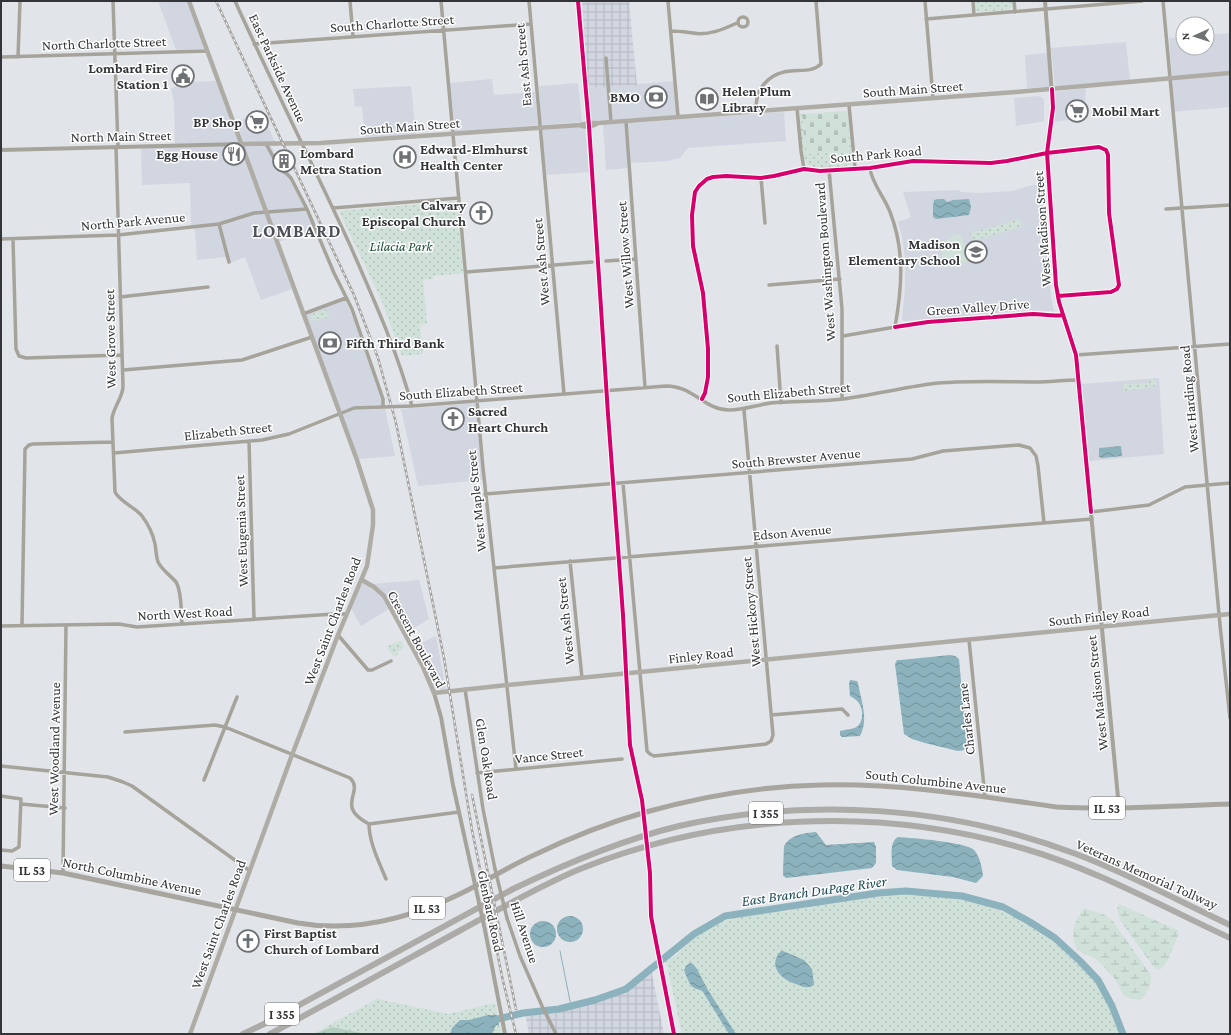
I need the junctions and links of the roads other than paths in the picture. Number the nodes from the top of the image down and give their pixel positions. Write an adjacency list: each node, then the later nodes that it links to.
1 (20, 1): 28 (street)
2 (113, 1): 27 (street, West Grove Street)
3 (189, 1): 26 (main road, West Saint Charles Road)
4 (235, 1): 25 (street, East Parkside Avenue)
5 (350, 1): 24 (street)
6 (441, 1): 22 (street, West Maple Street)
7 (528, 1): 21 (street, East Ash Street)
8 (668, 1): 23 (street)
9 (816, 1): 37 (street)
10 (925, 1): 19 (street)
11 (973, 1): 18 (street)
12 (1014, 1): 17 (street)
13 (1045, 1): 16 (street, West Madison Street)
14 (1142, 1): 16 (street)
15 (1163, 1): 32 (street, West Harding Road)
16 (1046, 9): 17 (street); 33 (street, West Madison Street)
17 (1014, 12): 18 (street)
18 (974, 15): 19 (street)
19 (926, 19): 34 (street)
20 (738, 23): 23 (street)
21 (531, 24): 22 (street, South Charlotte Street); 41 (street, East Ash Street)
22 (443, 30): 24 (street, South Charlotte Street); 42 (street, West Maple Street)
23 (670, 31): 38 (street)
24 (353, 36): 25 (street, South Charlotte Street)
25 (254, 44): 45 (street, East Parkside Avenue)
26 (207, 51): 27 (street, North Charlotte Street); 43 (main road, West Saint Charles Road)
27 (115, 54): 28 (street, North Charlotte Street); 46 (street, West Grove Street)
28 (18, 56): 29 (street, North Charlotte Street)
29 (1, 57)
30 (606, 58): 40 (street)
31 (1230, 73): 32 (main road, South Main Street)
32 (1170, 78): 33 (main road, South Main Street); 59 (street, West Harding Road)
33 (1052, 89): 34 (main road, South Main Street); 48 (street, West Madison Street)
34 (933, 98): 35 (main road, South Main Street)
35 (849, 104): 36 (main road, South Main Street); 49 (street)
36 (797, 108): 37 (main road, South Main Street); 51 (street, West Washington Boulevard)
37 (756, 112): 38 (main road, South Main Street)
38 (678, 117): 39 (main road, South Main Street)
39 (626, 121): 40 (main road, South Main Street); 66 (street, West Willow Street)
40 (611, 122): 41 (main road, South Main Street)
41 (540, 128): 42 (main road, South Main Street); 70 (street, West Ash Street)
42 (453, 134): 45 (main road, South Main Street); 54 (street, West Maple Street)
43 (242, 144): 44 (main road, South Main Street); 46 (street, North Main Street); 60 (main road, West Saint Charles Road)
44 (266, 144): 45 (main road, South Main Street); 57 (street)
45 (302, 144): 56 (street, East Parkside Avenue)
46 (117, 147): 47 (street, North Main Street); 63 (street, West Grove Street)
47 (1, 150)
48 (1047, 152): 50 (street, South Park Road); 75 (street, West Madison Street); 75 (street, South Park Road)
49 (855, 168): 50 (street, South Park Road); 52 (street, South Park Road)
50 (870, 168): 80 (street)
51 (804, 169): 52 (street, South Park Road); 53 (street, South Park Road)
52 (829, 170): 72 (street, West Washington Boulevard)
53 (761, 178): 62 (street); 92 (street, South Park Road)
54 (459, 198): 56 (street); 71 (street, West Maple Street)
55 (1230, 205): 59 (street)
56 (333, 208): 96 (street, East Parkside Avenue)
57 (307, 209): 60 (street, North Park Avenue); 77 (street)
58 (1166, 209): 59 (street)
59 (1183, 209): 85 (street, West Harding Road)
60 (266, 212): 61 (street, North Park Avenue); 78 (main road, West Saint Charles Road)
61 (219, 224): 63 (street, North Park Avenue); 67 (street)
62 (765, 224)
63 (118, 235): 65 (street, North Park Avenue); 76 (street, West Grove Street)
64 (1, 239): 65 (street, North Park Avenue)
65 (13, 239): 86 (street)
66 (636, 259): 69 (street); 90 (street, West Willow Street)
67 (229, 262)
68 (592, 262): 70 (street)
69 (606, 262)
70 (552, 266): 71 (street); 91 (street, West Ash Street)
71 (466, 272): 94 (street, West Maple Street)
72 (840, 279): 73 (street); 81 (street, West Washington Boulevard)
73 (769, 285)
74 (208, 288): 76 (street)
75 (1058, 296): 79 (street, West Madison Street)
76 (120, 297): 86 (street, West Grove Street)
77 (346, 298): 78 (street); 97 (street)
78 (303, 314): 82 (main road, West Saint Charles Road)
79 (1063, 316): 80 (street, Green Valley Drive); 87 (street, West Madison Street)
80 (895, 327): 81 (street, Green Valley Drive)
81 (842, 336): 93 (street, West Washington Boulevard)
82 (312, 337): 88 (street); 99 (main road, West Saint Charles Road)
83 (1230, 344): 85 (street)
84 (777, 346): 95 (street)
85 (1195, 347): 87 (street); 106 (street, West Harding Road)
86 (122, 355): 88 (street, West Grove Street)
87 (1076, 355): 89 (street, West Madison Street)
88 (123, 370): 101 (street, West Grove Street)
89 (1078, 380): 93 (street, South Elizabeth Street); 108 (street, West Madison Street)
90 (645, 387): 91 (street, South Elizabeth Street); 92 (street, South Elizabeth Street)
91 (564, 394): 94 (street, South Elizabeth Street)
92 (702, 399): 98 (street, South Elizabeth Street)
93 (842, 399): 95 (street, South Elizabeth Street)
94 (477, 400): 96 (street, South Elizabeth Street); 107 (street, West Maple Street)
95 (781, 402): 98 (street, South Elizabeth Street)
96 (412, 406): 97 (street, South Elizabeth Street)
97 (383, 407): 99 (street, South Elizabeth Street)
98 (744, 410): 103 (street, West Hickory Street)
99 (340, 413): 100 (street, Elizabeth Street); 115 (main road, West Saint Charles Road)
100 (249, 441): 102 (street, Elizabeth Street); 119 (street, West Eugenia Street)
101 (113, 442): 102 (street, West Grove Street); 121 (street)
102 (114, 453): 120 (street, West Grove Street)
103 (750, 473): 104 (street, South Brewster Avenue); 110 (street, South Brewster Avenue); 111 (street, West Hickory Street)
104 (623, 483): 107 (street, South Brewster Avenue); 112 (street)
105 (1230, 483): 106 (street)
106 (1208, 485): 108 (street); 118 (street, West Harding Road)
107 (485, 494): 114 (street, West Maple Street)
108 (1091, 512): 109 (street, West Madison Street)
109 (1092, 519): 110 (street, Edson Avenue); 124 (street, West Madison Street)
110 (1044, 523): 111 (street, Edson Avenue)
111 (756, 546): 112 (street, Edson Avenue); 128 (street, West Hickory Street)
112 (630, 556): 113 (street, Edson Avenue); 129 (street)
113 (570, 561): 114 (street, Edson Avenue); 130 (street, West Ash Street)
114 (494, 568): 131 (street, West Maple Street)
115 (362, 580): 116 (main road, West Saint Charles Road); 133 (main road, Crescent Boulevard)
116 (346, 614): 119 (street, North West Road); 125 (main road, West Saint Charles Road)
117 (1230, 614): 118 (main road, South Finley Road)
118 (1219, 615): 124 (main road, South Finley Road); 137 (street, West Harding Road)
119 (254, 619): 120 (street, North West Road)
120 (182, 624): 122 (street, North West Road)
121 (22, 625): 122 (street, North West Road); 123 (street, North West Road)
122 (66, 625): 144 (street, West Woodland Avenue)
123 (1, 626)
124 (1101, 627): 126 (main road, South Finley Road); 152 (street, West Madison Street)
125 (338, 635): 127 (street); 140 (main road, West Saint Charles Road)
126 (969, 640): 128 (main road, Finley Road); 148 (street, Charles Lane)
127 (391, 660)
128 (766, 660): 129 (main road, Finley Road); 135 (street, West Hickory Street)
129 (641, 672): 130 (main road, Finley Road); 135 (street, West Hickory Street)
130 (582, 678): 131 (main road, Finley Road)
131 (507, 685): 132 (main road, Finley Road); 143 (street, West Maple Street)
132 (465, 689): 133 (main road, Finley Road); 145 (street, Glen Oak Road)
133 (434, 693): 153 (street, Crescent Boulevard)
134 (237, 697): 138 (street)
135 (771, 715): 136 (street)
136 (848, 715)
137 (1230, 718)
138 (225, 728): 139 (street); 140 (street); 146 (street)
139 (124, 732)
140 (292, 755): 154 (street); 158 (main road, West Saint Charles Road)
141 (622, 759): 143 (street, Vance Street)
142 (1, 766): 144 (street)
143 (516, 769): 145 (street, Vance Street)
144 (65, 773): 151 (street, West Woodland Avenue); 158 (street)
145 (477, 773): 155 (street, Glen Oak Road)
146 (204, 780)
147 (1, 796): 149 (street)
148 (985, 797): 152 (main road, South Columbine Avenue / IL 53); 161 (main road, South Columbine Avenue / IL 53)
149 (21, 804): 151 (street); 156 (street)
150 (1230, 804): 152 (main road, South Columbine Avenue / IL 53)
151 (65, 808): 159 (street, West Woodland Avenue)
152 (1119, 808)
153 (459, 812): 154 (street); 167 (street, Glenbard Road, bridge)
154 (369, 824): 160 (street)
155 (488, 831): 168 (street, Hill Avenue, bridge)
156 (1, 850)
157 (1, 866): 159 (main road, North Columbine Avenue / IL 53)
158 (250, 871): 161 (main road, West Saint Charles Road)
159 (63, 873): 161 (main road, North Columbine Avenue / IL 53)
160 (386, 879)
161 (235, 910): 164 (main road, West Saint Charles Road)
162 (1230, 925): 165 (highway, Veterans Memorial Tollway / I 355)
163 (1230, 938): 166 (highway, Veterans Memorial Tollway / I 355)
164 (190, 1034)
165 (243, 1034)
166 (270, 1034)
167 (505, 1034)
168 (556, 1034)

